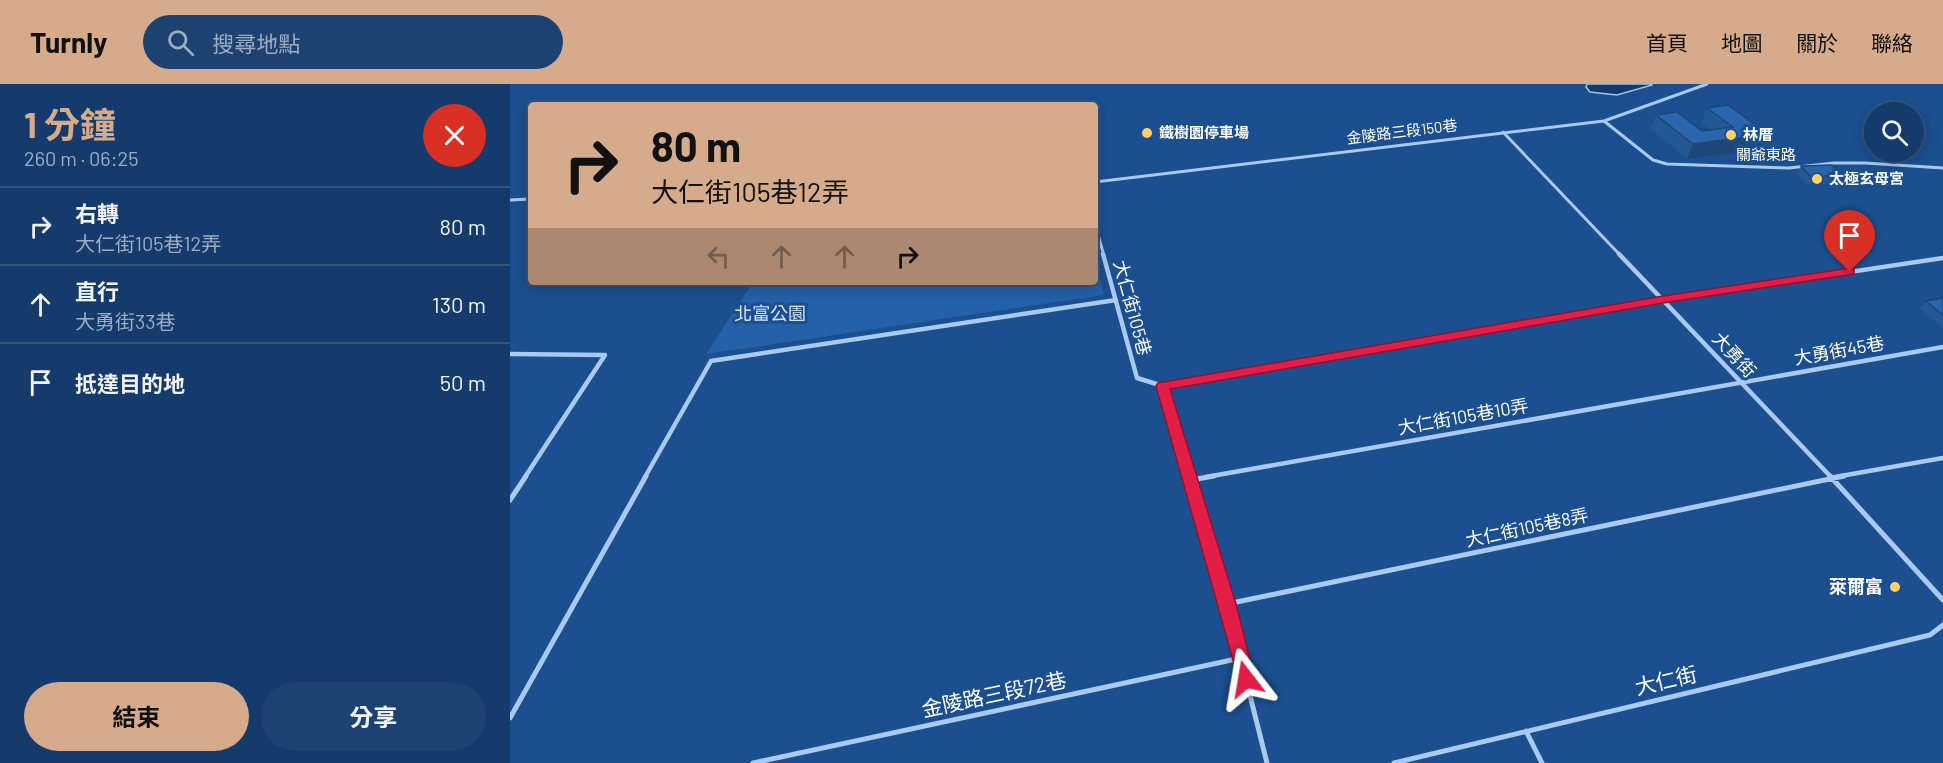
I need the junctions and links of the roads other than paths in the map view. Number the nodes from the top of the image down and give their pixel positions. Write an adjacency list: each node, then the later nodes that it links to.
1 (1707, 84): 2 (lane, 金陵路三段150巷)
2 (1604, 121): 3 (lane, 金陵路三段150巷); 4 (lane, 關爺東路)
3 (1503, 132): 5 (lane, 金陵路三段150巷); 11 (lane, 大勇街)
4 (1943, 168)
5 (1098, 182)
6 (528, 199): 7 (lane)
7 (510, 200)
8 (1098, 235): 10 (lane, 大仁街105巷)
9 (1943, 258): 11 (lane)
10 (1116, 300): 15 (lane, 大仁街105巷); 24 (lane)
11 (1663, 300): 14 (lane, 大勇街); 15 (lane)
12 (1943, 347): 14 (lane, 大勇街45巷)
13 (510, 354): 19 (lane)
14 (1740, 381): 17 (lane, 大勇街); 18 (lane, 大仁街105巷10弄)
15 (1163, 386): 18 (lane)
16 (1943, 458): 17 (lane, 大仁街105巷8弄)
17 (1832, 478): 20 (lane, 大勇街); 21 (lane, 大仁街105巷8弄)
18 (1191, 480): 21 (lane)
19 (510, 500)
20 (1943, 600)
21 (1227, 604): 23 (lane)
22 (1943, 625): 25 (lane, 大仁街)
23 (1241, 658): 26 (lane, 金陵路三段72巷); 27 (lane)
24 (510, 718)
25 (1526, 731): 28 (lane, 大仁街); 29 (lane)
26 (753, 763)
27 (1267, 763)
28 (1394, 763)
29 (1542, 763)

